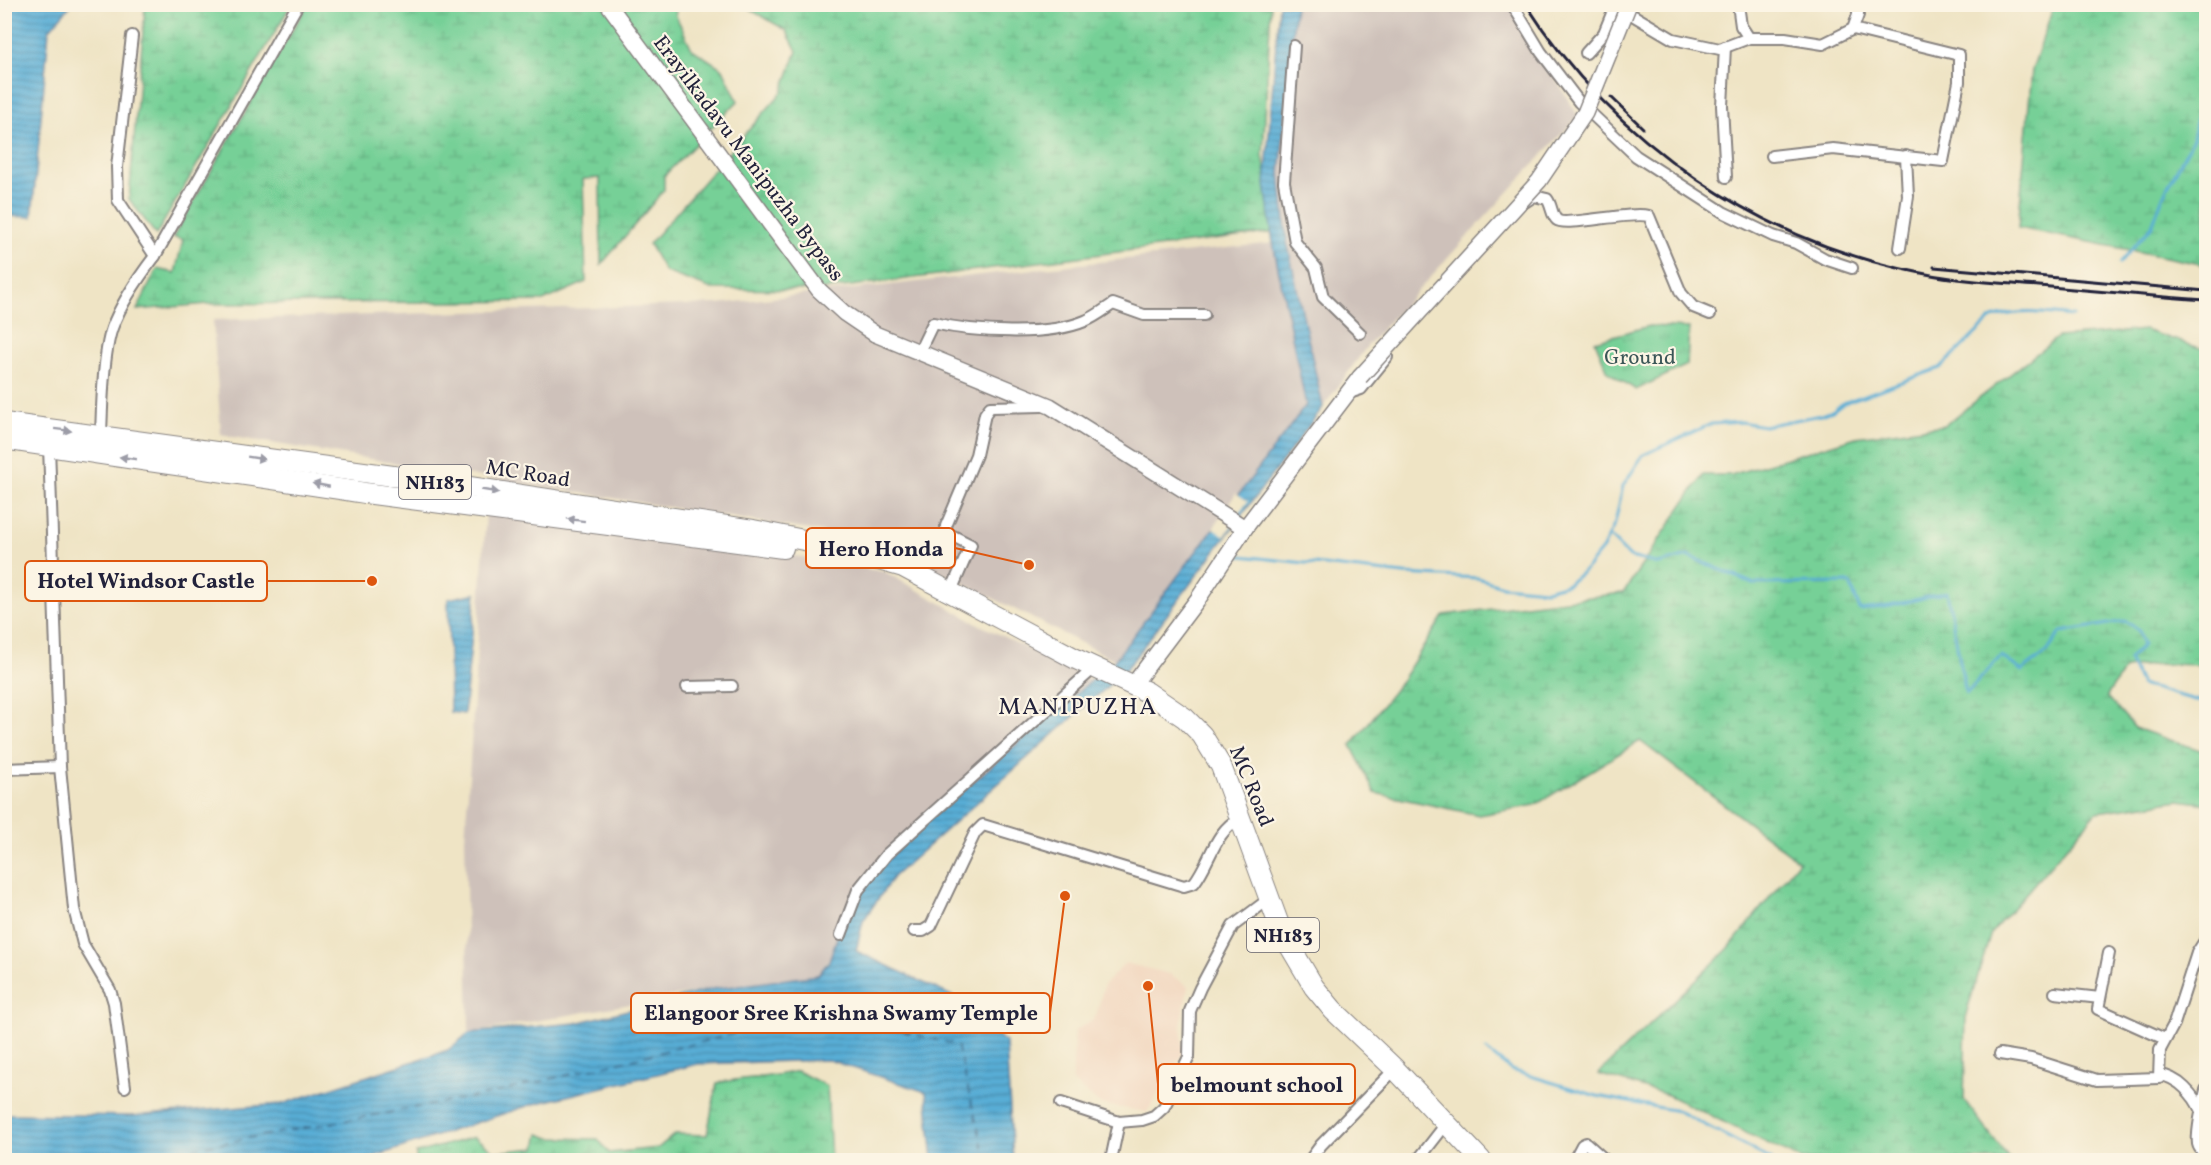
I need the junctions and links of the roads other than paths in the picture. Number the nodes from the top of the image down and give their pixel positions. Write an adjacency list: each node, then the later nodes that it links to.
1 (298, 4): 17 (street)
2 (608, 4): 22 (main road, Erayilkadavu Manipuzha Bypass)
3 (1512, 4): 18 (street)
4 (1738, 4): 9 (street)
5 (1858, 4): 7 (street)
6 (1623, 6): 11 (street); 12 (street); 23 (main road, bridge)
7 (1853, 29): 9 (street); 14 (street)
8 (132, 36): 17 (street)
9 (1749, 38): 11 (street)
10 (1294, 46): 21 (street)
11 (1725, 47): 15 (street)
12 (1586, 53)
13 (1772, 156): 14 (street)
14 (1906, 156): 16 (street)
15 (1726, 177)
16 (1900, 248)
17 (154, 256): 26 (street)
18 (1852, 268)
19 (1710, 314): 23 (street)
20 (1204, 315): 22 (street)
21 (1360, 333)
22 (919, 352): 24 (main road, Erayilkadavu Manipuzha Bypass)
23 (1349, 393): 31 (main road)
24 (1050, 406): 31 (main road, Erayilkadavu Manipuzha Bypass); 33 (street)
25 (4, 423): 26 (highway, MC Road / NH183, one-way to 26)
26 (101, 435): 29 (highway, MC Road / NH183, one-way to 29)
27 (4, 439): 28 (highway, MC Road / NH183)
28 (49, 446): 30 (highway, MC Road / NH183, one-way to 28); 38 (street)
29 (366, 472): 30 (highway); 32 (highway, MC Road / NH183, one-way to 32)
30 (365, 493): 32 (highway, MC Road / NH183, one-way to 30)
31 (1245, 528): 35 (main road)
32 (863, 554): 33 (highway, MC Road / NH183)
33 (951, 591): 34 (highway, MC Road / NH183)
34 (1100, 671): 35 (highway, MC Road / NH183); 43 (street)
35 (1133, 685): 40 (highway, MC Road / NH183)
36 (732, 686): 37 (street)
37 (687, 687)
38 (60, 767): 39 (street); 52 (street)
39 (4, 769)
40 (1240, 818): 41 (highway, MC Road / NH183); 42 (street)
41 (1269, 899): 50 (highway, MC Road / NH183); 56 (street)
42 (914, 932)
43 (841, 935)
44 (2206, 939): 48 (street)
45 (2109, 953): 47 (street)
46 (2055, 993): 47 (street)
47 (2100, 998): 48 (street)
48 (2165, 1039): 51 (street)
49 (2000, 1054): 51 (street)
50 (1395, 1069): 57 (highway, MC Road / NH183); 60 (street)
51 (2160, 1076): 55 (street)
52 (125, 1087)
53 (2206, 1090): 55 (street)
54 (1061, 1103): 56 (street)
55 (2201, 1111): 58 (street)
56 (1119, 1122): 59 (street)
57 (1446, 1124): 61 (street); 62 (highway, MC Road / NH183)
58 (2206, 1156)
59 (1110, 1161)
60 (1310, 1161)
61 (1418, 1161)
62 (1481, 1161)
63 (1574, 1161): 64 (street)
64 (1605, 1161)

